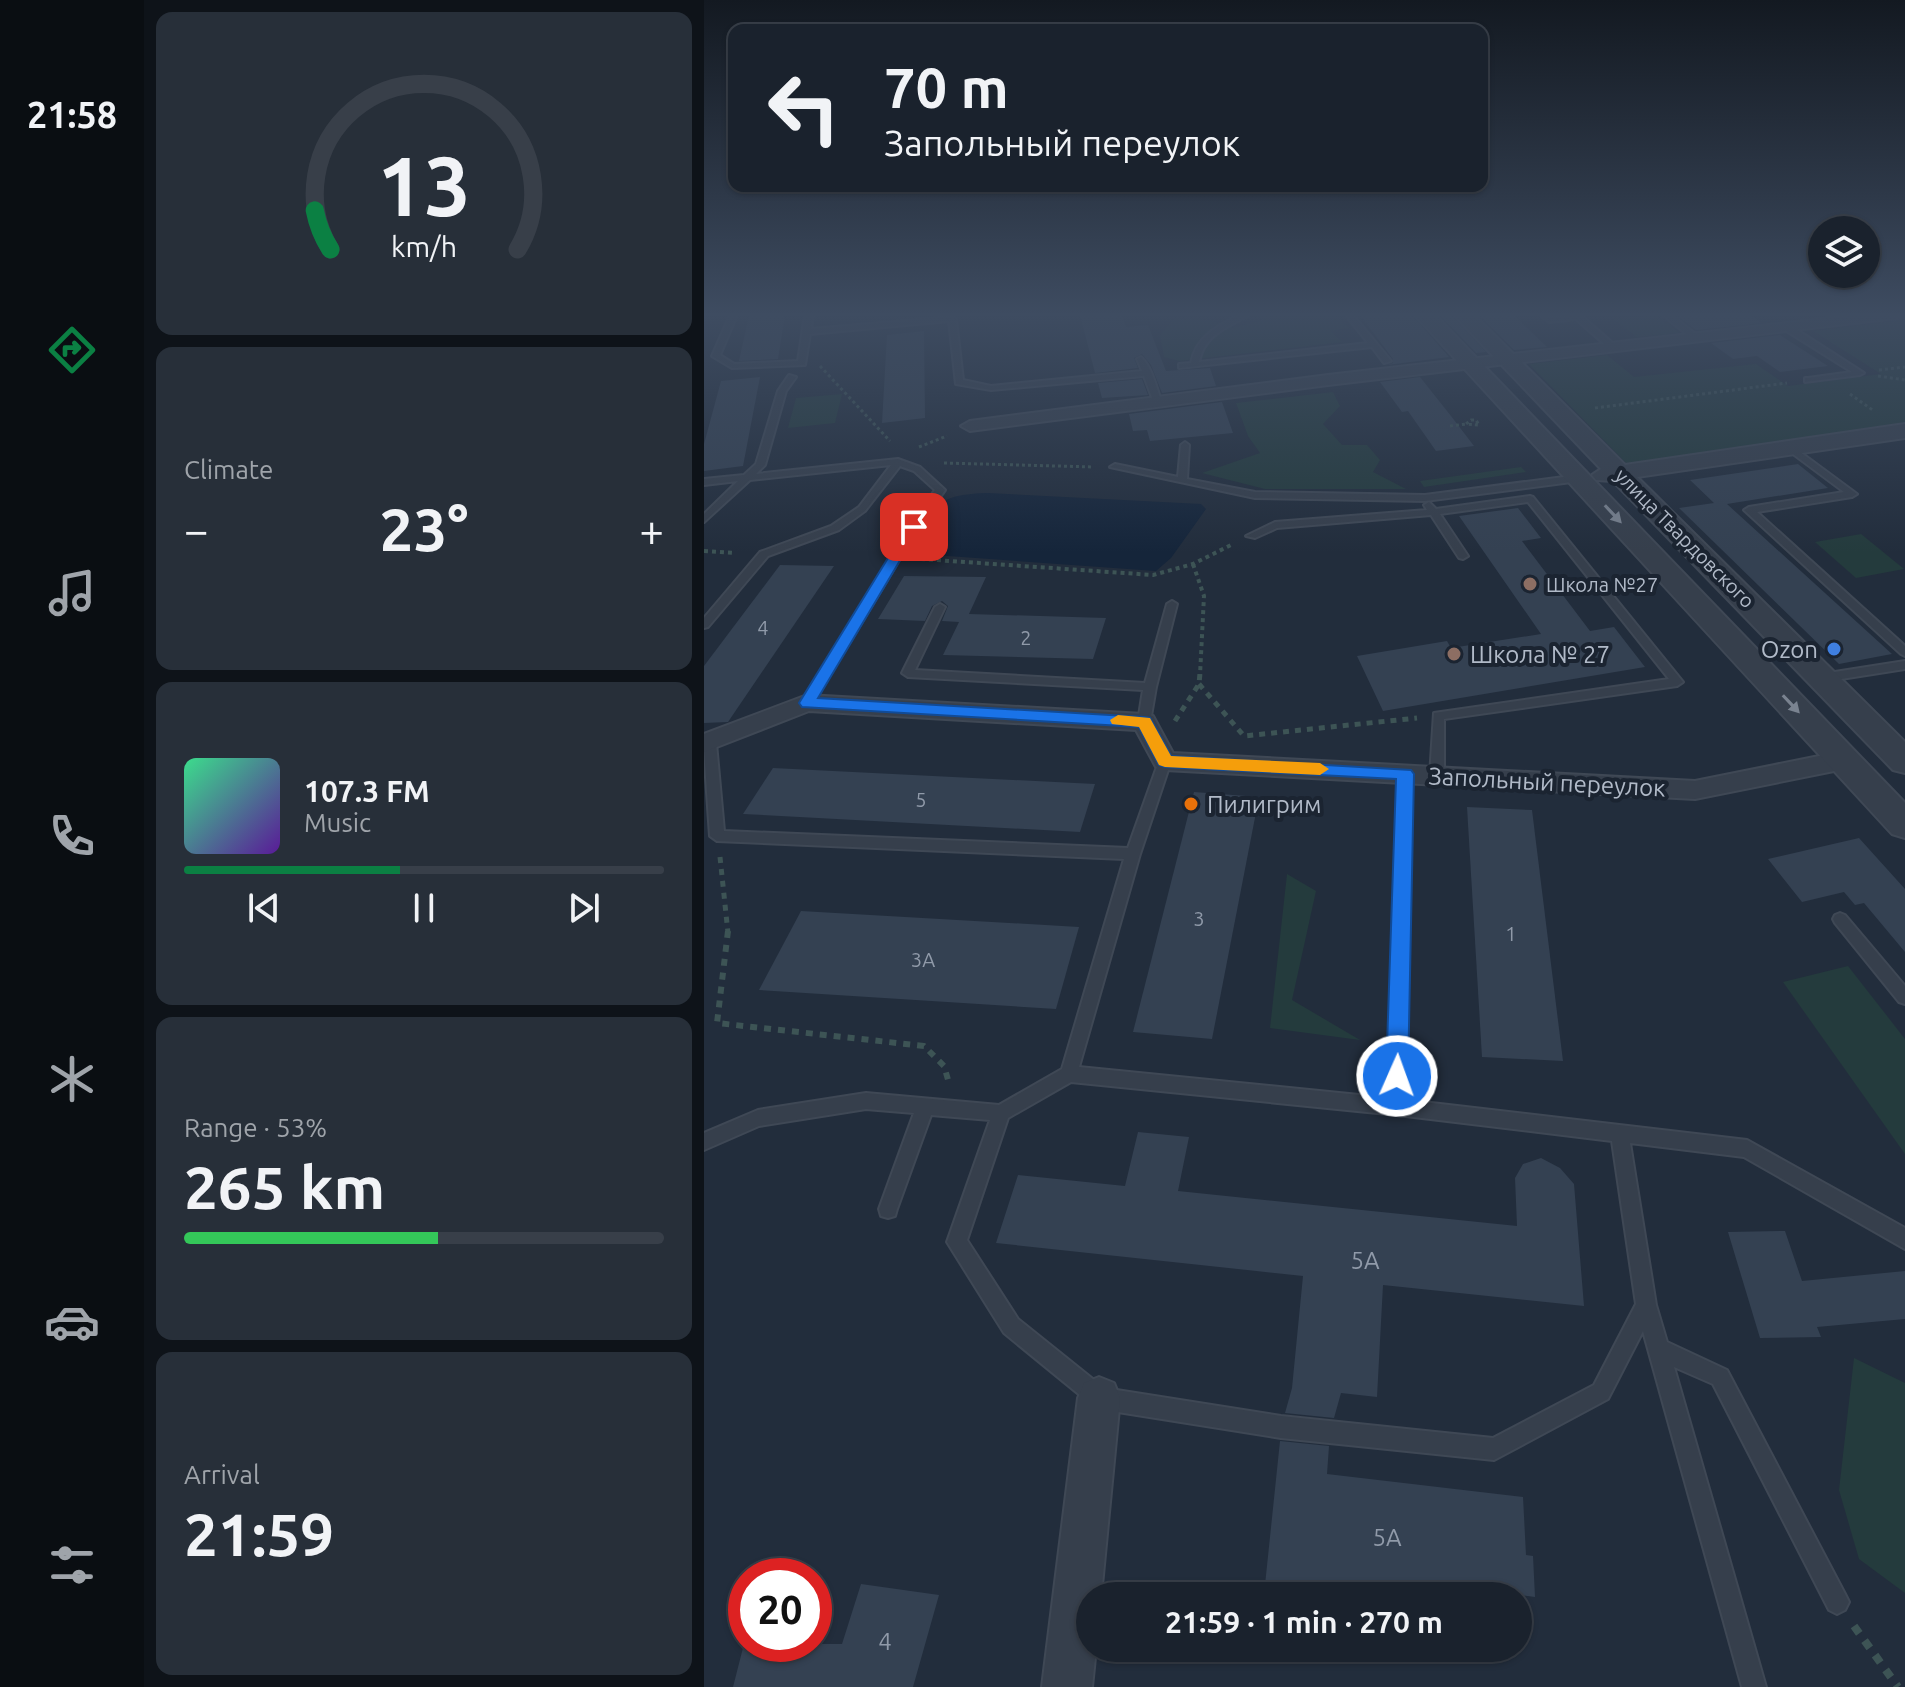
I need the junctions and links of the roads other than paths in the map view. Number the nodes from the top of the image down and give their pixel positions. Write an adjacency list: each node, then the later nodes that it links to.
1 (781, 394): 15 (lane)
2 (1155, 394): 6 (lane)
3 (1232, 394): 6 (street)
4 (1498, 394): 14 (street, улица Твардовского)
5 (1542, 394): 13 (street, улица Твардовского)
6 (1158, 403): 7 (street)
7 (970, 426)
8 (1905, 432): 10 (street)
9 (1185, 445): 16 (lane)
10 (1792, 449): 13 (street); 26 (lane)
11 (900, 458): 15 (lane); 25 (lane); 30 (lane)
12 (1115, 467): 16 (lane)
13 (1621, 474): 14 (street); 28 (street, улица Твардовского)
14 (1579, 478): 18 (lane); 33 (street, улица Твардовского, one-way to 33)
15 (746, 479): 17 (lane); 20 (lane)
16 (1182, 481): 18 (lane)
17 (704, 482)
18 (1425, 498): 19 (lane)
19 (1434, 512): 21 (lane); 22 (lane); 36 (lane)
20 (704, 519)
21 (1251, 536)
22 (1463, 556)
23 (1172, 604): 29 (lane)
24 (940, 607): 29 (lane)
25 (704, 625)
26 (1905, 652)
27 (1905, 665): 28 (lane)
28 (1822, 678): 34 (street, улица Твардовского)
29 (1150, 687): 31 (lane)
30 (807, 703): 31 (street, Запольный переулок); 32 (street, Запольный переулок)
31 (1154, 741): 35 (street, Запольный переулок); 38 (lane)
32 (707, 743): 38 (lane)
33 (1844, 760): 36 (street, Запольный переулок); 37 (street, улица Твардовского)
34 (1905, 762)
35 (1405, 774): 36 (street, Запольный переулок); 43 (lane)
36 (1437, 776)
37 (1905, 825)
38 (1133, 854): 41 (lane)
39 (1840, 919): 40 (lane)
40 (1905, 997)
41 (1069, 1074): 43 (lane); 44 (lane)
42 (925, 1106): 44 (lane); 46 (lane); 47 (lane)
43 (1397, 1107): 45 (lane)
44 (1001, 1113): 51 (lane)
45 (1620, 1134): 48 (lane); 49 (lane)
46 (704, 1142)
47 (888, 1209)
48 (1905, 1239)
49 (1646, 1305): 50 (lane); 51 (lane)
50 (1658, 1349): 52 (lane); 54 (lane)
51 (1099, 1398): 53 (street)
52 (1837, 1602)
53 (1075, 1677)
54 (1754, 1687)

